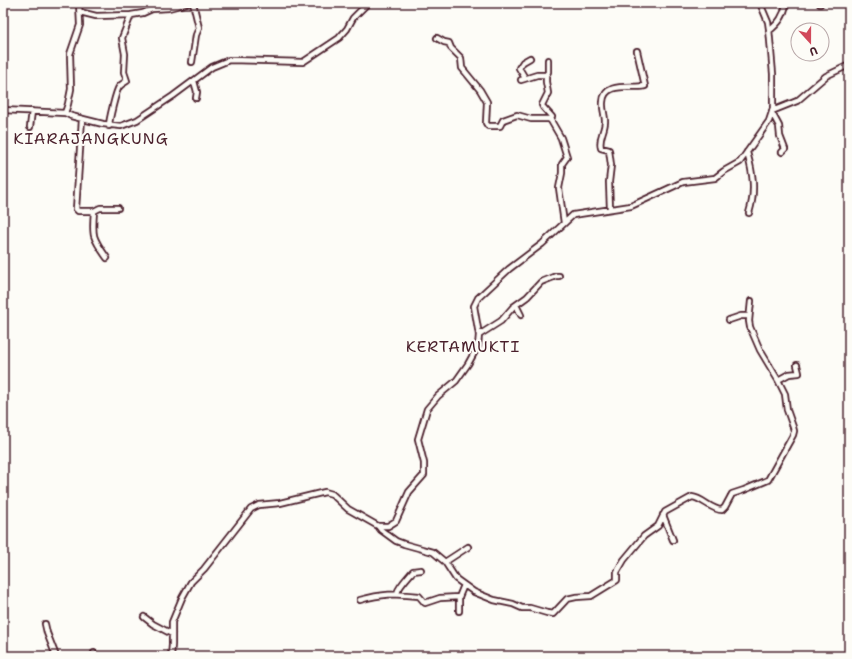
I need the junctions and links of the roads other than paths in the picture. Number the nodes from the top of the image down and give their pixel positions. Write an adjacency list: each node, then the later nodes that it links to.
1 (79, 3): 7 (street)
2 (188, 3): 8 (street)
3 (193, 3): 14 (street)
4 (368, 3): 17 (street)
5 (760, 3): 9 (street)
6 (786, 4): 9 (street)
7 (80, 12): 8 (street); 22 (street)
8 (130, 15): 25 (street)
9 (769, 31): 21 (street)
10 (437, 38): 24 (street)
11 (637, 51): 30 (street)
12 (530, 58): 16 (street)
13 (548, 60): 16 (street)
14 (192, 62)
15 (849, 65): 21 (street)
16 (546, 75): 24 (street)
17 (194, 81): 18 (street); 25 (street)
18 (196, 98)
19 (3, 110): 20 (street)
20 (32, 111): 22 (street); 26 (street)
21 (772, 112): 27 (street); 28 (street)
22 (65, 113): 23 (street)
23 (82, 119): 25 (street); 31 (street)
24 (550, 120): 33 (street)
25 (109, 126)
26 (30, 127)
27 (748, 152): 30 (street); 32 (street)
28 (782, 152)
29 (118, 208): 31 (street)
30 (610, 209): 33 (street)
31 (94, 211): 34 (street)
32 (749, 213)
33 (564, 223): 41 (street)
34 (107, 258)
35 (560, 276): 37 (street)
36 (751, 301): 39 (street)
37 (516, 305): 38 (street); 41 (street)
38 (521, 315)
39 (749, 316): 40 (street); 43 (street)
40 (729, 320)
41 (479, 335): 45 (street)
42 (796, 365): 43 (street)
43 (778, 380): 44 (street)
44 (662, 515): 46 (street); 50 (street)
45 (378, 526): 48 (street); 57 (street)
46 (673, 540)
47 (468, 547): 48 (street)
48 (446, 562): 50 (street)
49 (421, 570): 51 (street)
50 (464, 585): 52 (street)
51 (397, 593): 52 (street); 53 (street)
52 (460, 597): 54 (street)
53 (360, 600)
54 (459, 611)
55 (144, 616): 57 (street)
56 (45, 624): 58 (street)
57 (172, 634): 59 (street)
58 (56, 656)
59 (171, 656)

